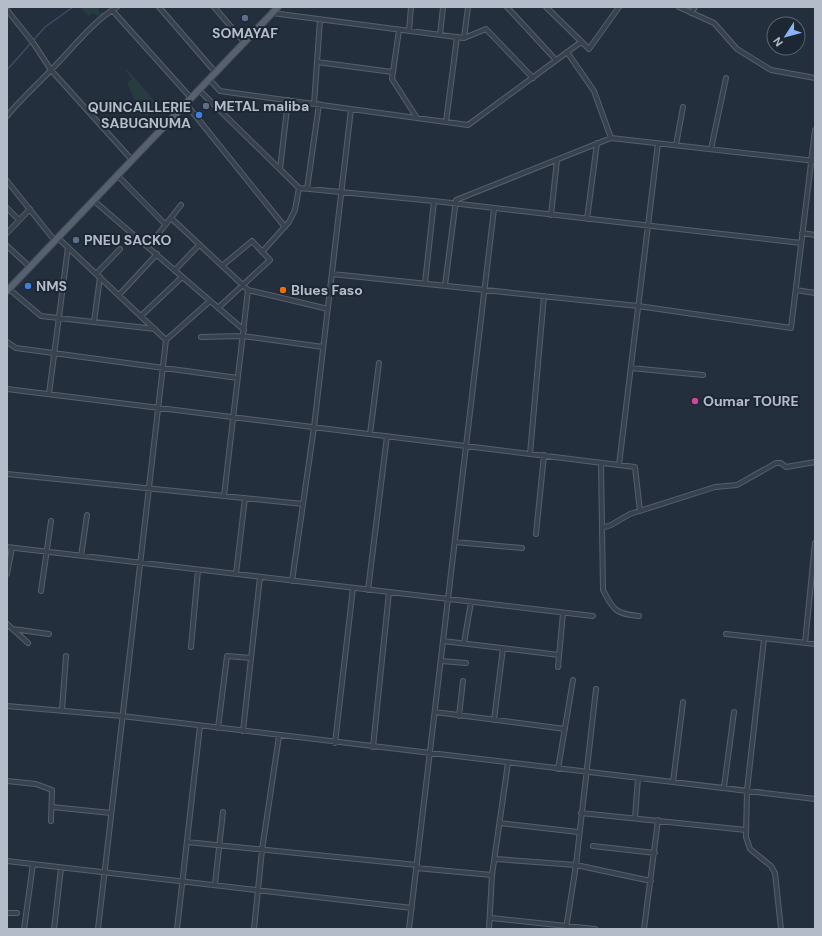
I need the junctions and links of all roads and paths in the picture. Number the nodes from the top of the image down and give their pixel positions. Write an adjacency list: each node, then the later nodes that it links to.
1 (117, 7): 14 (street)
2 (158, 7): 30 (street)
3 (214, 7): 24 (street)
4 (278, 7): 15 (main road)
5 (411, 7): 19 (street)
6 (443, 7): 20 (street)
7 (468, 7): 22 (street)
8 (507, 7): 26 (street)
9 (619, 7): 23 (street)
10 (678, 7): 16 (street)
11 (695, 7): 16 (street)
12 (548, 8): 23 (street)
13 (7, 10): 28 (street)
14 (112, 10): 28 (street); 36 (street)
15 (272, 13): 17 (street); 24 (main road)
16 (691, 13): 33 (street)
17 (320, 20): 18 (street); 27 (street)
18 (399, 30): 19 (street); 29 (street)
19 (409, 31): 20 (street)
20 (440, 35): 21 (street)
21 (457, 37): 22 (street); 44 (street)
22 (464, 38): 31 (street)
23 (581, 42): 25 (street)
24 (245, 43): 30 (main road)
25 (567, 52): 26 (street); 46 (street)
26 (556, 60): 31 (street)
27 (317, 62): 29 (street); 39 (street)
28 (51, 70): 42 (street); 51 (street)
29 (392, 72): 43 (street)
30 (216, 73): 34 (main road)
31 (533, 78): 44 (street)
32 (726, 78): 50 (street)
33 (815, 78)
34 (209, 80): 35 (main road); 37 (street)
35 (199, 90): 36 (main road); 54 (street)
36 (191, 98): 38 (main road)
37 (288, 100): 39 (street); 54 (street)
38 (186, 104): 51 (main road); 73 (street)
39 (316, 104): 41 (street); 58 (street)
40 (683, 106): 49 (street)
41 (351, 109): 43 (street); 59 (street)
42 (7, 116)
43 (417, 118): 44 (street)
44 (446, 122)
45 (815, 130): 53 (street)
46 (611, 138): 47 (street); 48 (street)
47 (598, 143): 52 (street); 69 (street)
48 (658, 143): 49 (street); 72 (street)
49 (676, 145): 50 (street)
50 (711, 150): 53 (street)
51 (132, 160): 55 (main road)
52 (557, 160): 62 (street); 67 (street)
53 (813, 161): 75 (street)
54 (280, 169): 57 (street)
55 (117, 175): 60 (main road); 71 (street)
56 (7, 181): 65 (street)
57 (299, 188): 58 (street); 73 (street)
58 (307, 189): 59 (street)
59 (341, 191): 61 (street); 90 (street)
60 (94, 200): 77 (main road); 82 (street)
61 (434, 201): 62 (street); 93 (street)
62 (456, 204): 66 (street); 95 (street)
63 (181, 205): 68 (street)
64 (7, 208): 70 (street)
65 (30, 209): 70 (street); 77 (street)
66 (494, 209): 67 (street); 96 (street)
67 (551, 215): 69 (street)
68 (170, 218): 71 (street); 79 (street)
69 (588, 219): 72 (street)
70 (19, 220): 74 (street)
71 (165, 224): 82 (street)
72 (648, 226): 78 (street); 104 (street)
73 (285, 227): 84 (street)
74 (7, 233)
75 (802, 233): 76 (street); 78 (street)
76 (815, 235)
77 (57, 239): 81 (street); 87 (main road)
78 (801, 243): 99 (street)
79 (199, 245): 86 (street); 88 (street)
80 (7, 246): 87 (street)
81 (68, 247): 89 (street); 108 (street)
82 (148, 247): 85 (street)
83 (120, 249): 89 (street)
84 (262, 252): 86 (street); 94 (street)
85 (157, 254): 88 (street); 101 (street)
86 (222, 266): 94 (street)
87 (30, 267): 97 (main road)
88 (175, 270): 91 (street)
89 (96, 274): 92 (street)
90 (332, 274): 93 (street); 106 (street)
91 (182, 276): 103 (street); 107 (street)
92 (100, 277): 101 (street); 109 (street)
93 (425, 283): 95 (street)
94 (242, 285): 98 (street); 105 (street)
95 (445, 285): 96 (street)
96 (484, 289): 102 (street); 130 (street)
97 (8, 290): 108 (street)
98 (248, 290): 106 (street); 111 (street)
99 (796, 290): 100 (street); 104 (street)
100 (815, 293)
101 (118, 295): 107 (street)
102 (544, 296): 104 (street); 131 (street)
103 (210, 301): 105 (street); 114 (street)
104 (638, 306): 120 (street)
105 (218, 308): 111 (street)
106 (328, 309): 116 (street)
107 (141, 316): 110 (street)
108 (58, 318): 109 (street); 117 (street)
109 (94, 322): 110 (street)
110 (155, 329): 114 (street)
111 (244, 330): 113 (street)
112 (201, 336): 113 (street)
113 (243, 336): 116 (street); 122 (street)
114 (166, 340): 119 (street)
115 (7, 342): 117 (street)
116 (323, 347): 127 (street)
117 (54, 354): 119 (street); 124 (street)
118 (379, 363): 128 (street)
119 (163, 368): 122 (street); 125 (street)
120 (631, 368): 121 (street); 135 (street)
121 (703, 375)
122 (238, 378): 126 (street)
123 (7, 389): 124 (street)
124 (49, 394): 125 (street)
125 (158, 407): 126 (street); 137 (street)
126 (233, 417): 127 (street); 138 (street)
127 (314, 427): 128 (street); 140 (street)
128 (370, 434): 129 (street)
129 (387, 436): 130 (street); 159 (street)
130 (466, 446): 131 (street); 146 (street)
131 (530, 454): 132 (street)
132 (544, 456): 133 (street); 145 (street)
133 (601, 462): 135 (street); 144 (street)
134 (815, 462): 141 (street)
135 (619, 465): 141 (street)
136 (7, 474): 137 (street)
137 (149, 488): 138 (street); 152 (street)
138 (224, 496): 139 (street)
139 (245, 498): 140 (street); 155 (street)
140 (303, 504): 157 (street)
141 (640, 511): 144 (street)
142 (87, 515): 151 (street)
143 (51, 521): 150 (street)
144 (602, 528): 166 (street)
145 (536, 534)
146 (455, 542): 149 (street); 162 (street)
147 (815, 543): 175 (street)
148 (9, 547): 150 (street); 154 (street)
149 (522, 548)
150 (47, 552): 151 (street); 160 (street)
151 (81, 556): 152 (street)
152 (140, 563): 153 (street); 193 (street)
153 (198, 570): 155 (street); 177 (street)
154 (7, 574)
155 (236, 574): 156 (street)
156 (260, 577): 157 (street); 181 (street)
157 (292, 581): 158 (street)
158 (353, 588): 159 (street); 201 (street)
159 (368, 590): 161 (street)
160 (42, 591)
161 (389, 592): 162 (street); 202 (street)
162 (448, 599): 163 (street); 172 (street)
163 (471, 602): 164 (street); 174 (street)
164 (563, 613): 165 (street); 179 (street)
165 (593, 616)
166 (639, 616)
167 (7, 624): 168 (street)
168 (13, 629): 169 (street); 173 (street)
169 (49, 634)
170 (726, 634): 171 (street)
171 (764, 639): 175 (street); 211 (street)
172 (443, 641): 174 (street); 182 (street)
173 (28, 643)
174 (464, 643): 178 (street)
175 (805, 643): 176 (street)
176 (815, 644)
177 (191, 647)
178 (503, 648): 179 (street); 195 (street)
179 (559, 655): 184 (street)
180 (66, 656): 190 (street)
181 (251, 658): 197 (street); 199 (street)
182 (441, 661): 183 (street); 191 (street)
183 (466, 663)
184 (558, 667)
185 (573, 680): 198 (street)
186 (463, 681): 194 (street)
187 (596, 689): 206 (street)
188 (683, 702): 209 (street)
189 (7, 706): 190 (street)
190 (62, 710): 193 (street)
191 (435, 712): 194 (street); 203 (street)
192 (734, 712): 210 (street)
193 (122, 716): 196 (street); 215 (street)
194 (459, 716): 195 (street)
195 (494, 720): 198 (street)
196 (200, 726): 197 (street); 223 (street)
197 (218, 728): 199 (street)
198 (564, 729): 205 (street)
199 (243, 731): 200 (street)
200 (279, 736): 201 (street); 226 (street)
201 (336, 743): 202 (street)
202 (373, 748): 203 (street)
203 (430, 754): 204 (street); 232 (street)
204 (508, 763): 205 (street); 220 (street)
205 (558, 769): 206 (street)
206 (586, 772): 207 (street); 216 (street)
207 (638, 778): 209 (street); 217 (street)
208 (7, 781): 213 (street)
209 (673, 782): 210 (street)
210 (724, 787): 211 (street)
211 (747, 790): 212 (street); 221 (street)
212 (815, 799)
213 (52, 807): 215 (street); 219 (street)
214 (223, 812): 224 (street)
215 (111, 813): 234 (street)
216 (581, 813): 217 (street); 222 (street)
217 (635, 818): 218 (street)
218 (658, 820): 221 (street); 227 (street)
219 (51, 821)
220 (500, 823): 222 (street); 228 (street)
221 (746, 830): 254 (street)
222 (578, 832): 231 (street)
223 (187, 842): 224 (street); 237 (street)
224 (218, 846): 226 (street); 238 (street)
225 (594, 846): 227 (street)
226 (262, 850): 232 (street); 239 (street)
227 (655, 853): 236 (street)
228 (496, 859): 231 (street); 235 (street)
229 (7, 862): 230 (street)
230 (33, 864): 233 (street); 245 (street)
231 (576, 865): 236 (street); 244 (street)
232 (417, 866): 235 (street); 240 (street)
233 (61, 868): 234 (street); 246 (street)
234 (104, 873): 237 (street); 247 (street)
235 (492, 875): 243 (street)
236 (651, 881): 253 (street)
237 (183, 882): 238 (street); 248 (street)
238 (215, 884): 239 (street)
239 (258, 890): 240 (street); 249 (street)
240 (412, 908): 250 (street)
241 (7, 912): 242 (street)
242 (17, 913)
243 (491, 918): 244 (street); 251 (street)
244 (566, 927): 252 (street)
245 (24, 929)
246 (54, 929)
247 (98, 929)
248 (177, 929)
249 (254, 929)
250 (409, 929)
251 (489, 929)
252 (595, 929)
253 (644, 929)
254 (781, 929)

